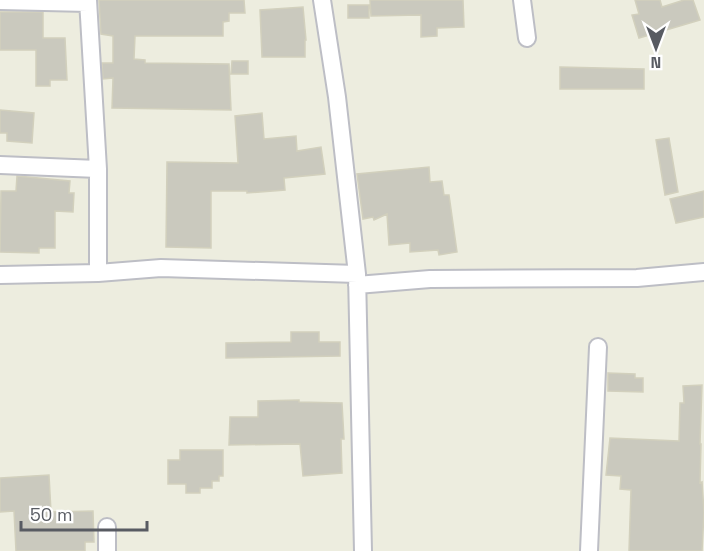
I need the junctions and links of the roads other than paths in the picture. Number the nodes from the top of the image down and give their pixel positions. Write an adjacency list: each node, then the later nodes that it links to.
1 (322, 0): 11 (street)
2 (522, 0): 5 (street)
3 (0, 1): 4 (street)
4 (88, 1): 7 (street)
5 (527, 38)
6 (0, 165): 7 (street)
7 (98, 169): 9 (street)
8 (704, 272): 11 (street)
9 (98, 273): 10 (street); 11 (street)
10 (0, 275)
11 (357, 279): 15 (street)
12 (598, 347): 16 (street)
13 (107, 526): 14 (street)
14 (107, 551)
15 (363, 551)
16 (590, 551)

